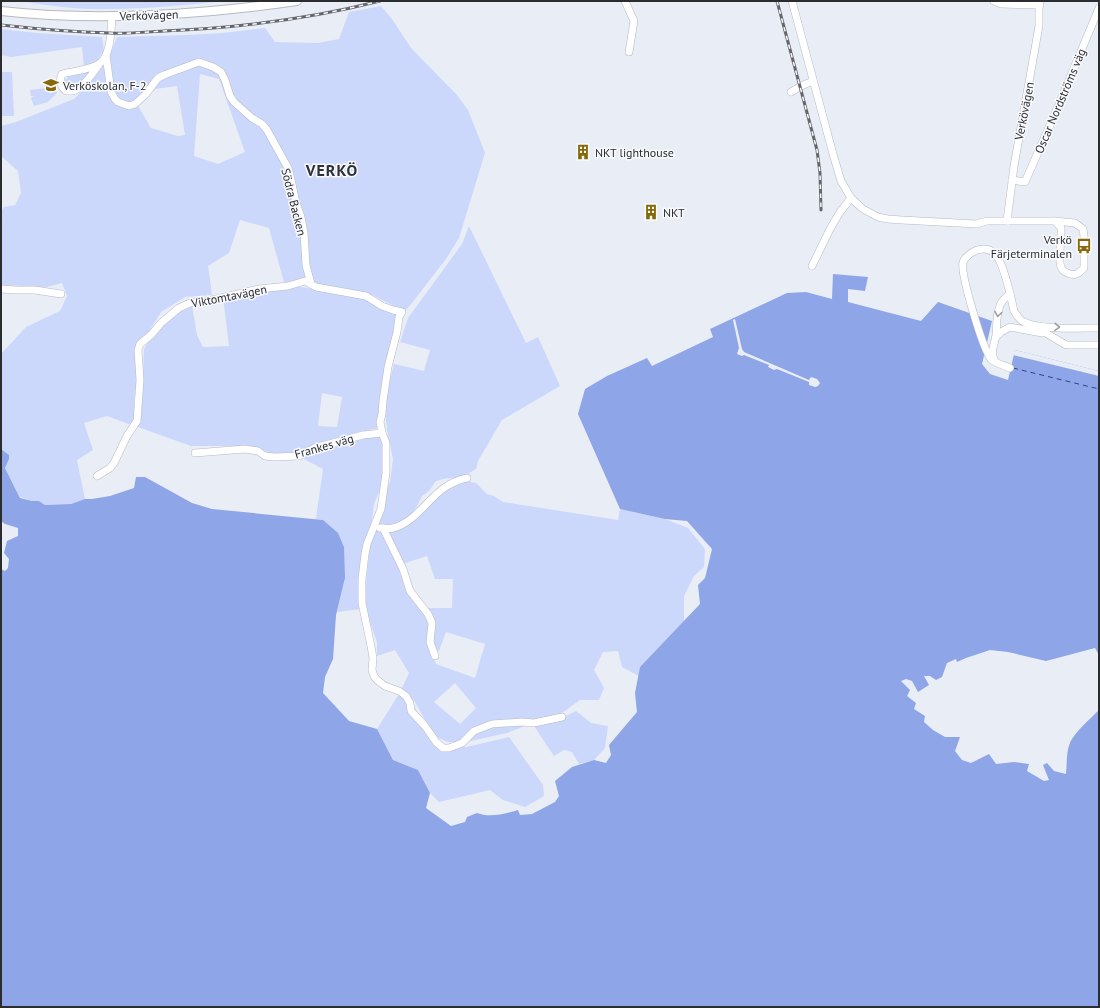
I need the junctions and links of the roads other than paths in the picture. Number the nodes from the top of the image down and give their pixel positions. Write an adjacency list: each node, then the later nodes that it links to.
1 (297, 1): 5 (main road, Verkövägen)
2 (625, 1): 10 (street)
3 (792, 1): 13 (street)
4 (994, 1): 6 (street)
5 (275, 2): 9 (main road, Verkövägen)
6 (1040, 3): 15 (street, Verkövägen)
7 (1099, 8): 15 (street, Oscar Nordströms väg)
8 (1, 11): 9 (main road, Verkövägen)
9 (112, 16): 11 (street)
10 (629, 52)
11 (106, 55): 12 (street); 20 (street, Södra Backen)
12 (100, 63): 12 (street)
13 (813, 81): 14 (street); 16 (street)
14 (791, 92)
15 (1012, 180): 17 (street, Verkövägen)
16 (851, 198): 17 (street); 19 (street)
17 (1007, 221): 18 (street)
18 (1055, 221): 18 (street)
19 (812, 266)
20 (311, 284): 31 (street, Viktomtavägen); 33 (street, Viktomtavägen)
21 (1, 289): 22 (street)
22 (61, 294)
23 (1010, 294): 24 (street); 27 (street, one-way to 27); 29 (street)
24 (1032, 325): 25 (street, one-way to 25); 26 (street)
25 (1099, 328)
26 (1047, 334): 27 (street); 28 (street)
27 (996, 338): 29 (street)
28 (1099, 345)
29 (995, 362): 30 (street)
30 (1010, 368)
31 (382, 433): 32 (street, Frankes väg); 35 (street)
32 (195, 453)
33 (97, 476)
34 (467, 478): 36 (street)
35 (374, 528): 36 (street); 38 (street)
36 (383, 528): 37 (street)
37 (435, 656)
38 (562, 716)

